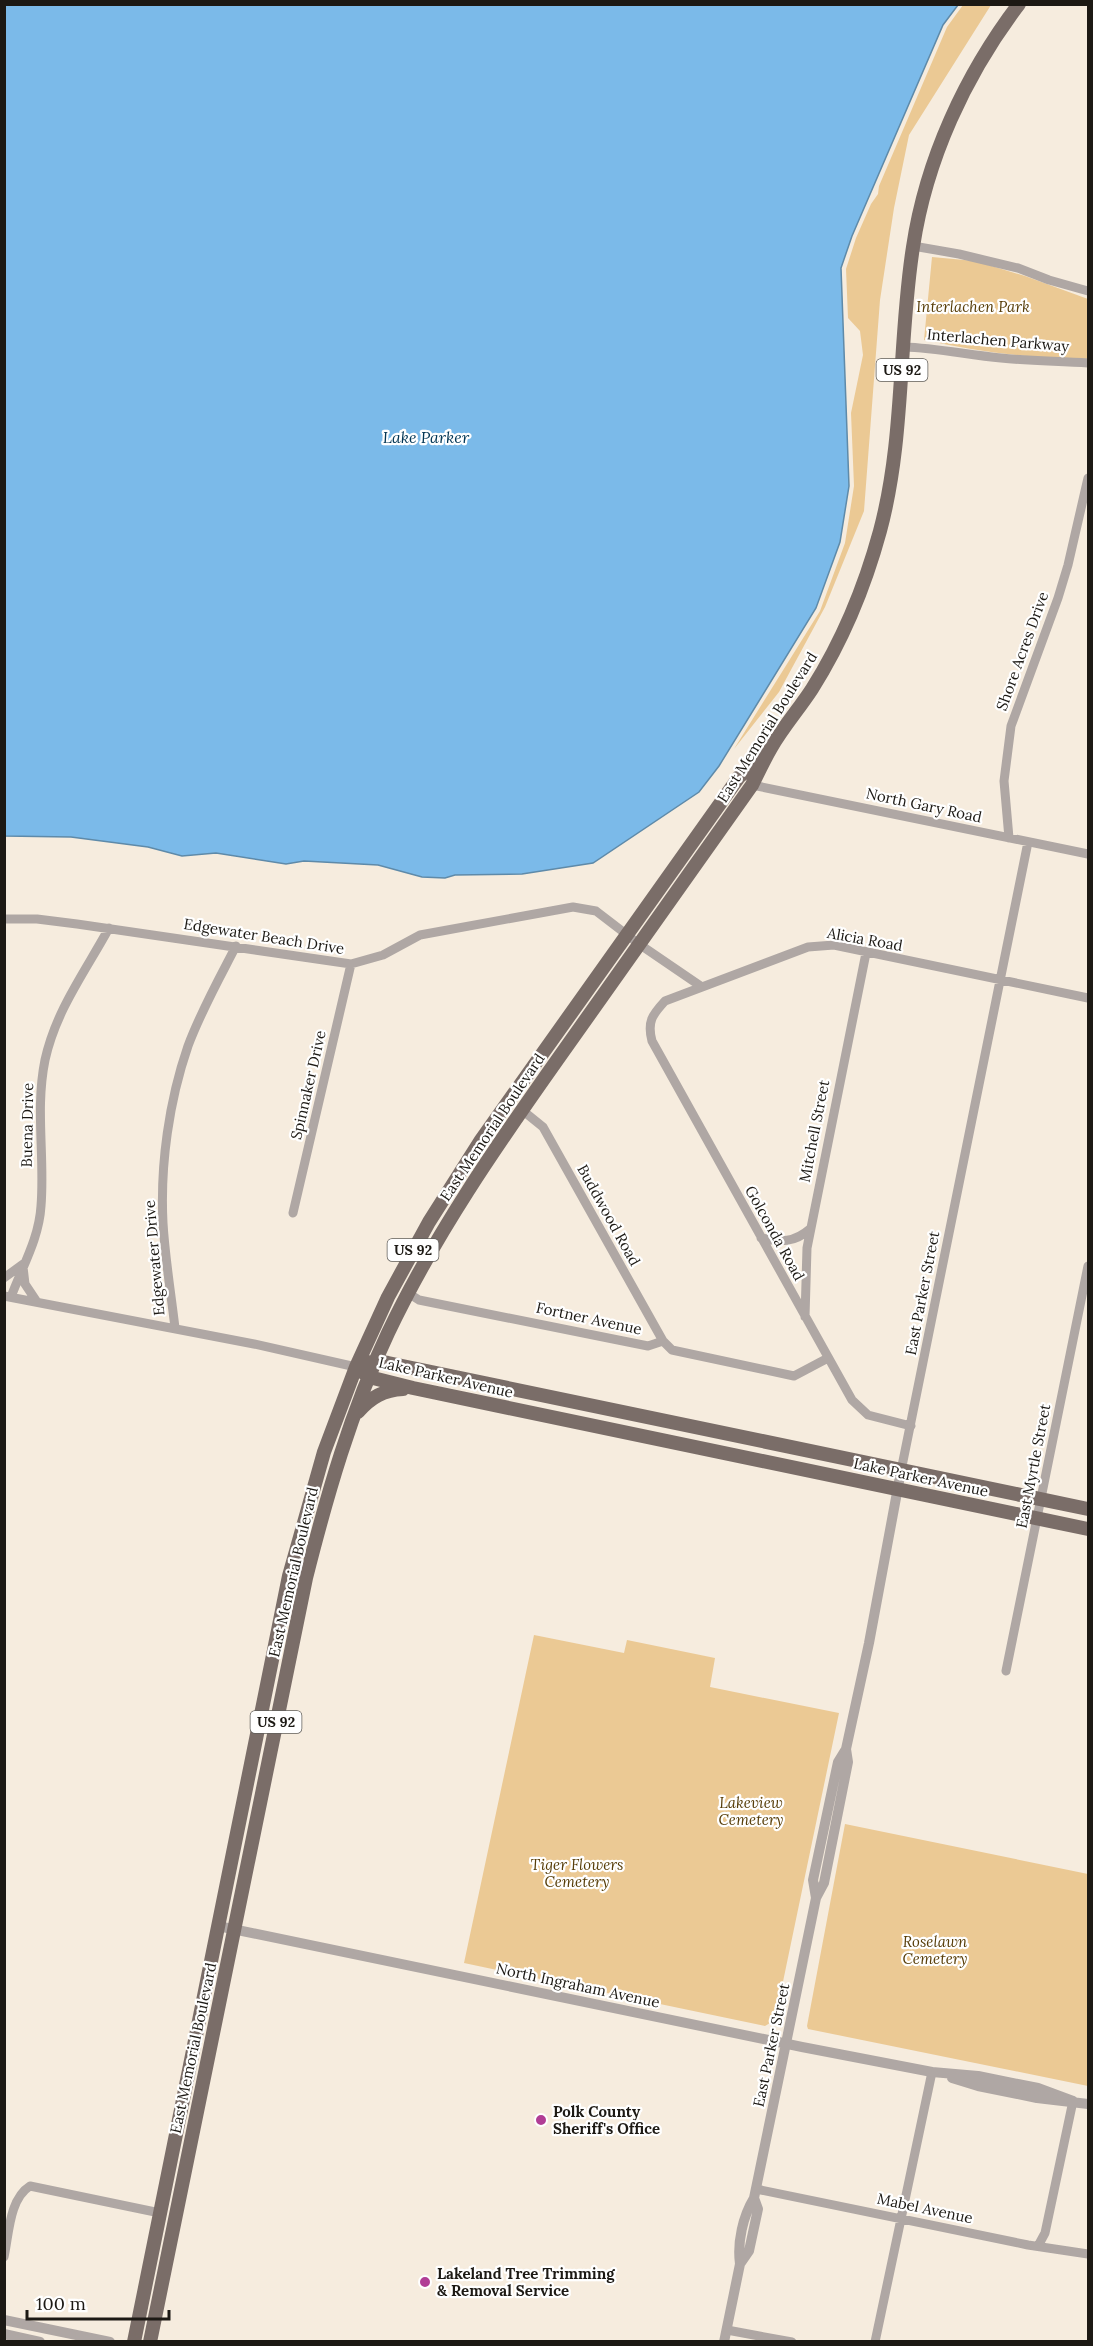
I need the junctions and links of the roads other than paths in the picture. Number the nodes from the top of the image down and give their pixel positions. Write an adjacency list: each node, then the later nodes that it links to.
1 (1019, 4): 2 (main road, East Memorial Boulevard / US 92)
2 (913, 246): 3 (street); 4 (main road, East Memorial Boulevard / US 92)
3 (1089, 291)
4 (904, 347): 5 (street, Interlachen Parkway); 7 (main road, East Memorial Boulevard / US 92)
5 (1089, 363)
6 (1089, 478): 9 (street, Shore Acres Drive)
7 (766, 753): 8 (main road, East Memorial Boulevard / US 92); 14 (main road, East Memorial Boulevard / US 92)
8 (752, 785): 9 (street, North Gary Road); 15 (main road, East Memorial Boulevard / US 92)
9 (1009, 838): 10 (street, North Gary Road)
10 (1028, 842): 11 (street, North Gary Road); 19 (street, East Parker Street)
11 (1089, 854)
12 (4, 919): 13 (street, Edgewater Beach Drive)
13 (109, 928): 16 (street, Edgewater Beach Drive); 27 (street, Buena Drive)
14 (626, 934): 15 (street, Edgewater Beach Drive); 18 (street, Edgewater Beach Drive); 38 (main road, East Memorial Boulevard / US 92)
15 (639, 944): 20 (street, Edgewater Beach Drive); 23 (main road, East Memorial Boulevard / US 92)
16 (236, 946): 18 (street, Edgewater Beach Drive); 34 (street, Edgewater Drive)
17 (866, 953): 19 (street, Alicia Road); 20 (street, Alicia Road); 25 (street, Mitchell Street)
18 (351, 964): 24 (street, Spinnaker Drive)
19 (1000, 981): 21 (street, Alicia Road); 42 (street, East Parker Street)
20 (702, 987): 22 (street, Alicia Road)
21 (1089, 998)
22 (650, 1019): 26 (street, Golconda Road)
23 (522, 1110): 30 (main road, East Memorial Boulevard / US 92); 35 (street, Buddwood Road)
24 (293, 1213)
25 (810, 1229): 26 (street); 33 (street, Mitchell Street)
26 (760, 1238): 33 (street, Golconda Road)
27 (23, 1264): 29 (street); 31 (street, Buena Drive); 32 (street)
28 (1089, 1266): 45 (street, East Myrtle Street)
29 (4, 1278)
30 (408, 1293): 35 (street, Fortner Avenue); 37 (main road, East Memorial Boulevard / US 92)
31 (8, 1296): 32 (street)
32 (37, 1302): 34 (street)
33 (805, 1317): 36 (street, Golconda Road)
34 (175, 1328): 38 (street)
35 (663, 1341): 36 (street)
36 (828, 1358): 42 (street, Golconda Road)
37 (375, 1361): 38 (main road, Lake Parker Avenue); 39 (main road, East Memorial Boulevard / US 92); 43 (main road, Lake Parker Avenue)
38 (356, 1367): 39 (main road, Lake Parker Avenue); 49 (main road, East Memorial Boulevard / US 92)
39 (369, 1377): 40 (main road, Lake Parker Avenue); 41 (main road, East Memorial Boulevard / US 92)
40 (413, 1388): 41 (main road); 44 (main road, Lake Parker Avenue)
41 (353, 1418): 51 (main road, East Memorial Boulevard / US 92)
42 (911, 1426): 43 (street, East Parker Street)
43 (901, 1471): 44 (street, East Parker Street); 45 (main road, Lake Parker Avenue)
44 (897, 1489): 47 (main road, Lake Parker Avenue); 54 (street, East Parker Street)
45 (1042, 1500): 46 (main road, Lake Parker Avenue); 47 (street, East Myrtle Street)
46 (1089, 1509)
47 (1038, 1518): 48 (main road, Lake Parker Avenue); 50 (street, East Myrtle Street)
48 (1089, 1529)
49 (273, 1655): 51 (main road); 52 (main road, East Memorial Boulevard / US 92)
50 (1005, 1671)
51 (282, 1697): 53 (main road, East Memorial Boulevard / US 92)
52 (218, 1926): 53 (street, North Ingraham Avenue); 58 (main road, East Memorial Boulevard / US 92)
53 (234, 1929): 54 (street, North Ingraham Avenue); 59 (main road, East Memorial Boulevard / US 92)
54 (786, 2044): 55 (street, North Ingraham Avenue); 60 (street, East Parker Street)
55 (932, 2072): 56 (street, North Ingraham Avenue); 62 (street)
56 (1073, 2101): 57 (street, North Ingraham Avenue); 63 (street)
57 (1089, 2104)
58 (178, 2121): 59 (main road); 61 (main road, East Memorial Boulevard / US 92)
59 (182, 2181): 72 (main road, East Memorial Boulevard / US 92)
60 (755, 2194): 62 (street, Mabel Avenue); 68 (street, East Parker Street)
61 (160, 2213): 65 (street); 71 (main road, East Memorial Boulevard / US 92)
62 (902, 2218): 63 (street, Mabel Avenue); 74 (street)
63 (1038, 2246): 64 (street, Mabel Avenue)
64 (1089, 2254)
65 (4, 2257)
66 (4, 2320): 70 (street)
67 (4, 2334): 69 (street)
68 (725, 2336): 73 (street)
69 (40, 2342)
70 (110, 2342)
71 (134, 2342)
72 (150, 2342)
73 (792, 2342)
74 (875, 2342)

